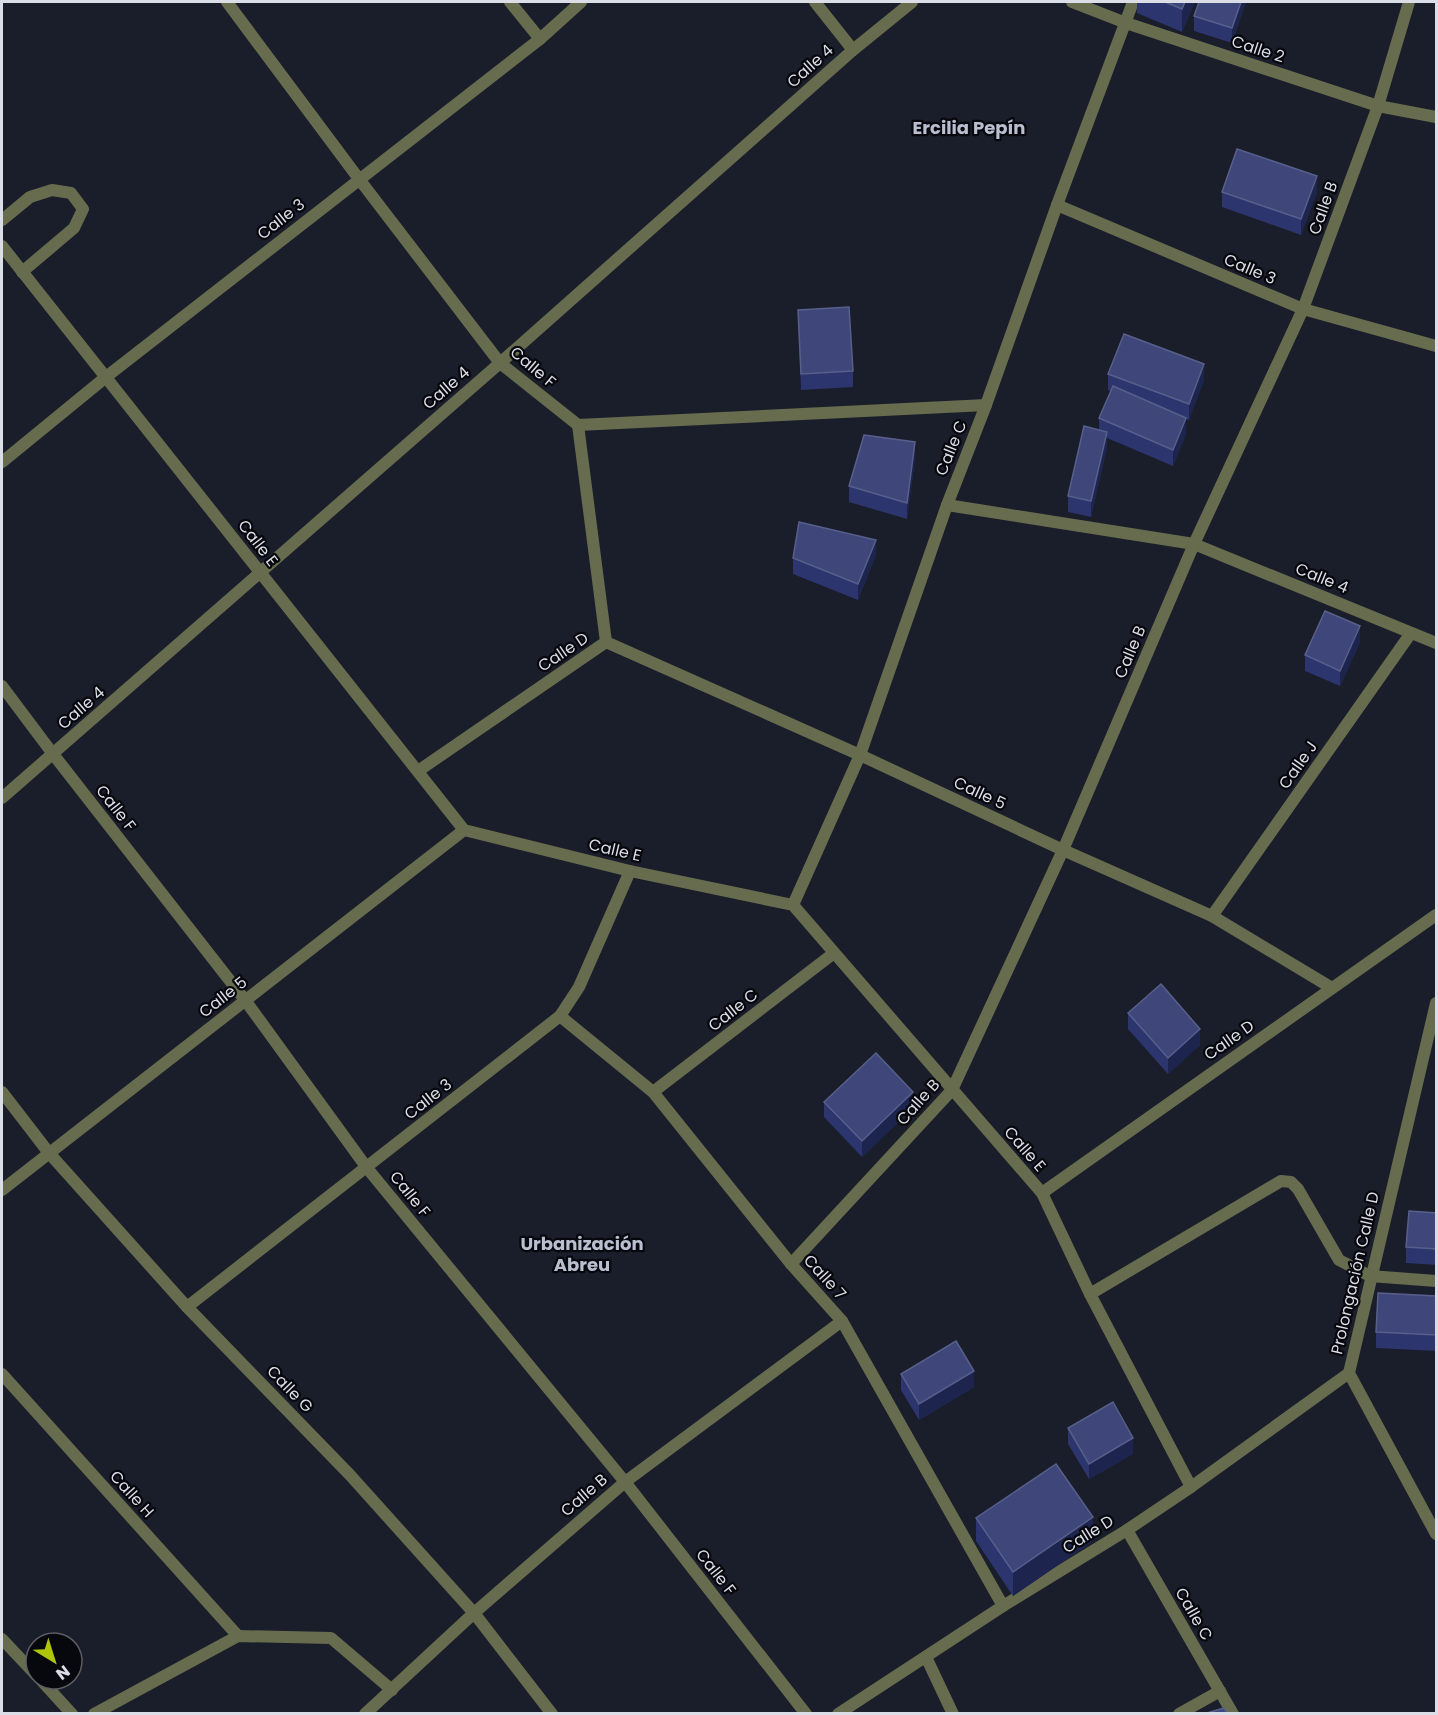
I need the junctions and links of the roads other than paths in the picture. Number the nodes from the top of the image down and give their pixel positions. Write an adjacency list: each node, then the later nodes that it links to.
1 (227, 2): 14 (street, Calle F)
2 (510, 2): 10 (street)
3 (581, 2): 10 (street, Calle 3)
4 (815, 2): 11 (street)
5 (912, 2): 11 (street, Calle 4)
6 (1072, 2): 9 (street, Calle 2)
7 (1134, 2): 9 (street, Calle C)
8 (1409, 2): 12 (street, Calle B)
9 (1126, 22): 12 (street, Calle 2); 15 (street, Calle C)
10 (540, 39): 14 (street, Calle 3)
11 (853, 50): 21 (street, Calle 4)
12 (1378, 106): 13 (street, Calle 2); 19 (street, Calle B)
13 (1437, 117)
14 (358, 179): 21 (street, Calle F); 22 (street, Calle 3)
15 (1057, 205): 19 (street, Calle 3); 23 (street, Calle C)
16 (2, 220): 18 (street)
17 (2, 246): 18 (street, Calle E)
18 (22, 272): 22 (street, Calle E)
19 (1304, 309): 20 (street, Calle 3); 27 (street, Calle B)
20 (1437, 346)
21 (500, 363): 24 (street, Calle F); 28 (street, Calle 4)
22 (106, 377): 25 (street, Calle 3); 28 (street, Calle E)
23 (986, 405): 24 (street); 26 (street, Calle C)
24 (578, 425): 30 (street, Calle D)
25 (2, 462)
26 (947, 505): 27 (street, Calle 4); 34 (street, Calle C)
27 (1194, 544): 29 (street, Calle 4); 38 (street, Calle B)
28 (260, 573): 33 (street, Calle 4); 35 (street, Calle E)
29 (1411, 633): 31 (street, Calle 4); 42 (street, Calle J)
30 (606, 642): 34 (street, Calle 5); 35 (street, Calle D)
31 (1437, 643)
32 (2, 686): 33 (street, Calle F)
33 (52, 754): 36 (street, Calle 4); 45 (street, Calle F)
34 (860, 754): 38 (street, Calle 5); 40 (street, Calle C)
35 (418, 771): 37 (street, Calle E)
36 (2, 798)
37 (464, 830): 39 (street, Calle E); 45 (street, Calle 5)
38 (1063, 850): 42 (street, Calle 5); 48 (street, Calle B)
39 (630, 870): 40 (street, Calle E); 47 (street, Calle 3)
40 (793, 905): 43 (street, Calle E)
41 (1437, 915): 44 (street, Calle D)
42 (1212, 916): 44 (street, Calle 5)
43 (834, 953): 48 (street, Calle E); 50 (street, Calle C)
44 (1332, 988): 54 (street, Calle D)
45 (245, 1000): 51 (street, Calle 5); 52 (street, Calle F)
46 (1437, 1003): 56 (street, Prolongación Calle D)
47 (560, 1016): 50 (street, Calle 7); 52 (street, Calle 3)
48 (952, 1090): 54 (street, Calle E); 55 (street, Calle B)
49 (2, 1092): 51 (street, Calle G)
50 (653, 1092): 55 (street, Calle 7)
51 (49, 1153): 53 (street, Calle 5); 59 (street, Calle G)
52 (367, 1168): 59 (street, Calle 3); 63 (street, Calle F)
53 (2, 1190)
54 (1042, 1193): 58 (street, Calle E)
55 (791, 1264): 60 (street, Calle 7)
56 (1370, 1276): 57 (street); 58 (street); 61 (street, Prolongación Calle D)
57 (1437, 1281)
58 (1090, 1294): 64 (street, Calle E)
59 (187, 1307): 68 (street, Calle G)
60 (842, 1321): 63 (street, Calle B); 67 (street, Calle 7)
61 (1349, 1372): 64 (street, Calle D); 66 (street, Prolongación Calle D)
62 (2, 1374): 69 (street, Calle H)
63 (625, 1482): 68 (street, Calle B); 80 (street, Calle F)
64 (1191, 1488): 65 (street, Calle D)
65 (1127, 1530): 67 (street, Calle D); 75 (street, Calle C)
66 (1437, 1534)
67 (1003, 1606): 71 (street, Calle D)
68 (474, 1613): 73 (street, Calle B); 79 (street, Calle G)
69 (238, 1636): 73 (street); 77 (street)
70 (2, 1639): 72 (street)
71 (926, 1657): 81 (street, Calle D); 82 (street)
72 (24, 1662)
73 (392, 1690): 78 (street, Calle B)
74 (51, 1691): 76 (street)
75 (1220, 1691): 83 (street); 84 (street, Calle C)
76 (72, 1713)
77 (94, 1713)
78 (365, 1713)
79 (552, 1713)
80 (806, 1713)
81 (838, 1713)
82 (953, 1713)
83 (1179, 1713)
84 (1233, 1713)

